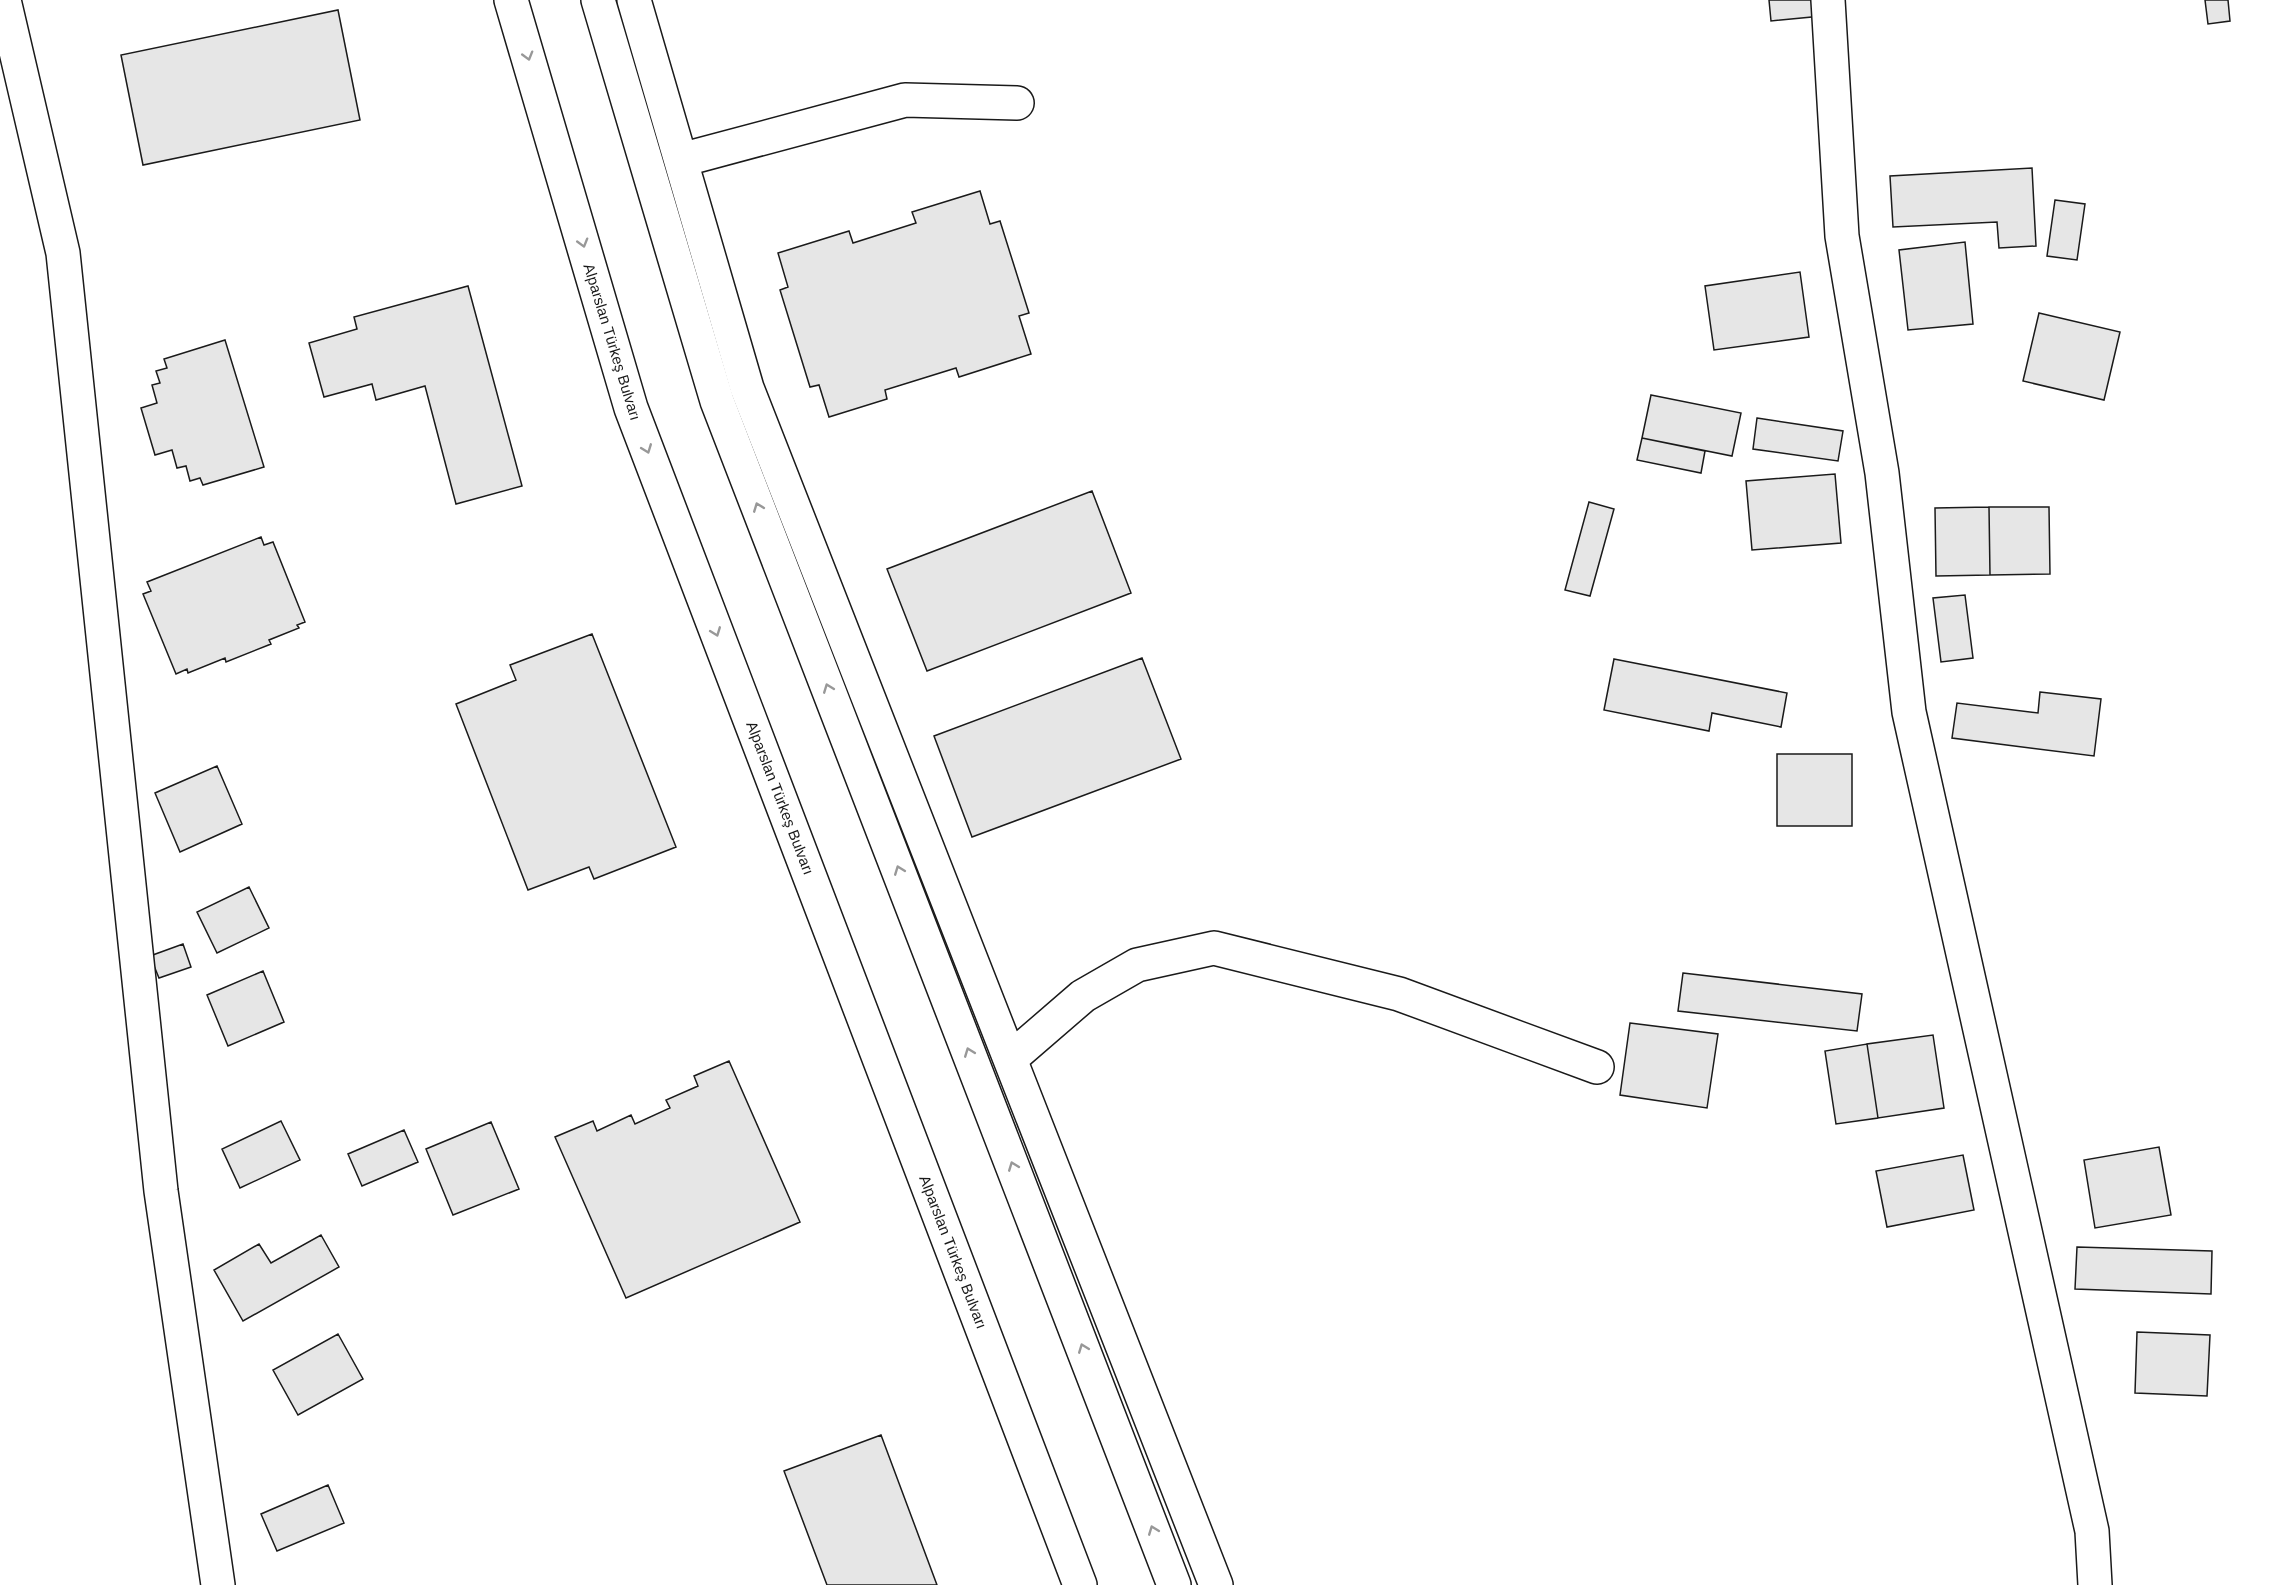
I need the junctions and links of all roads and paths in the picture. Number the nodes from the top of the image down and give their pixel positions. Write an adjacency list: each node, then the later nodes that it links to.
1 (4, 0): 10 (street)
2 (511, 0): 11 (street, Alparslan Türkeş Bulvarı, one-way to 11)
3 (598, 0): 12 (street, one-way to 3)
4 (634, 0): 7 (street)
5 (1828, 0): 14 (street)
6 (1017, 103): 7 (street)
7 (681, 160): 8 (street)
8 (1010, 1059): 9 (street); 13 (street)
9 (1597, 1067)
10 (218, 1585)
11 (1080, 1585)
12 (1174, 1585)
13 (1216, 1585)
14 (2095, 1585)

